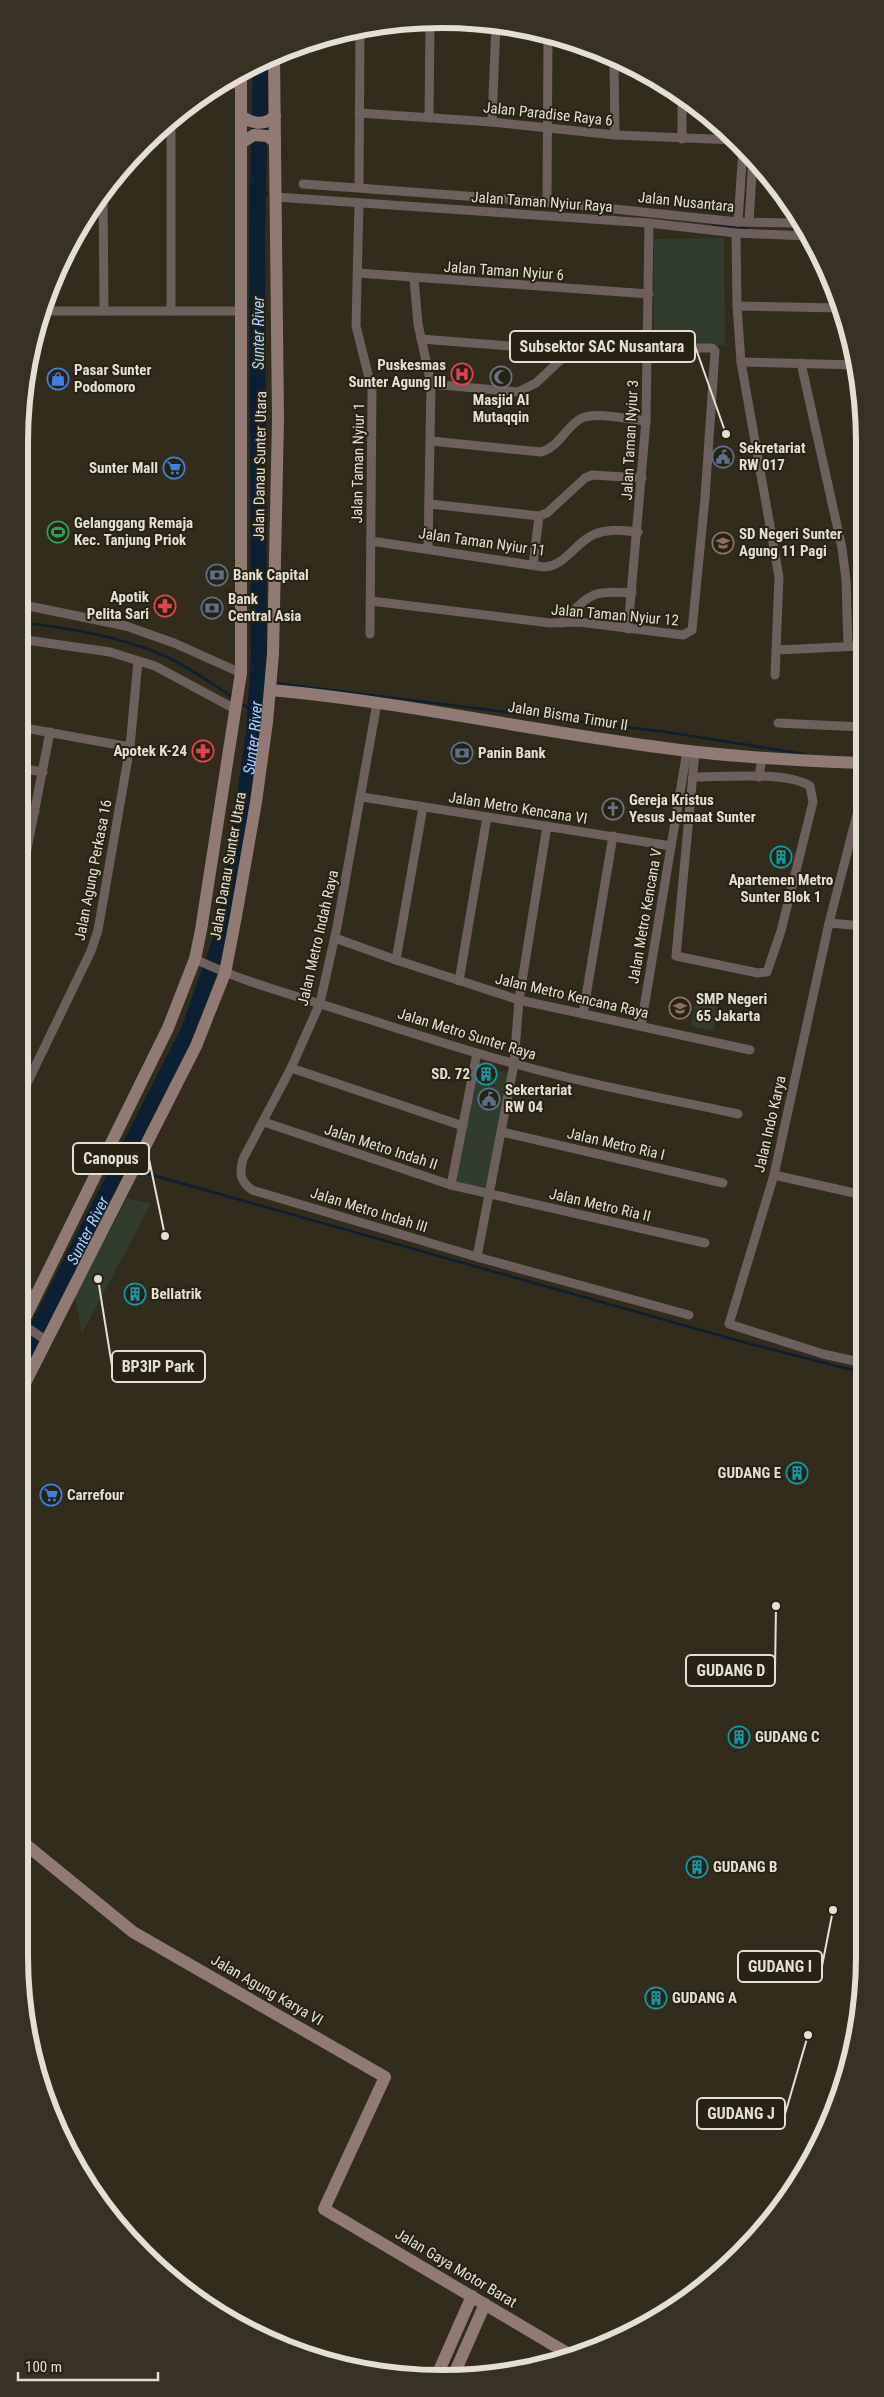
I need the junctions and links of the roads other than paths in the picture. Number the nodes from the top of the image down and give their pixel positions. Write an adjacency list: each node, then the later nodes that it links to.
1 (430, 28): 12 (street)
2 (496, 31): 14 (street)
3 (360, 35): 11 (street)
4 (548, 42): 16 (street)
5 (274, 63): 13 (main road, Jalan Danau Sunter Utara)
6 (614, 65): 18 (street)
7 (241, 80): 9 (main road, Jalan Danau Sunter Utara)
8 (233, 84): 9 (street)
9 (241, 84): 15 (main road, Jalan Danau Sunter Utara)
10 (682, 104): 19 (street)
11 (359, 113): 12 (street, Jalan Paradise Raya 6); 26 (street)
12 (429, 118): 14 (street, Jalan Paradise Raya 6)
13 (271, 119): 15 (main road); 20 (main road, Jalan Danau Sunter Utara)
14 (492, 122): 16 (street, Jalan Paradise Raya 6)
15 (248, 124): 20 (main road); 22 (main road); 22 (main road, Jalan Danau Sunter Utara)
16 (547, 127): 18 (street, Jalan Paradise Raya 6); 28 (street)
17 (171, 128): 42 (street)
18 (616, 135): 19 (street, Jalan Paradise Raya 6)
19 (682, 138): 21 (street, Jalan Paradise Raya 6)
20 (271, 139): 27 (main road, Jalan Danau Sunter Utara)
21 (725, 140)
22 (241, 143): 45 (main road, Jalan Danau Sunter Utara)
23 (742, 157): 31 (street)
24 (752, 167): 32 (street)
25 (303, 184): 26 (street, Jalan Nusantara)
26 (359, 187): 28 (street, Jalan Nusantara)
27 (276, 197): 29 (street, Jalan Taman Nyiur Raya); 75 (main road, Jalan Danau Sunter Utara)
28 (547, 202): 31 (street, Jalan Nusantara)
29 (359, 203): 33 (street, Jalan Taman Nyiur Raya); 37 (street, Jalan Taman Nyiur 1)
30 (103, 204): 44 (street)
31 (738, 222): 32 (street, Jalan Nusantara)
32 (749, 222): 34 (street, Jalan Nusantara)
33 (648, 223): 35 (street, Jalan Taman Nyiur Raya); 39 (street, Jalan Taman Nyiur 3)
34 (794, 223)
35 (736, 233): 36 (street, Jalan Taman Nyiur Raya); 40 (street)
36 (801, 236)
37 (357, 273): 38 (street, Jalan Taman Nyiur 6); 59 (street, Jalan Taman Nyiur 1)
38 (414, 278): 39 (street, Jalan Taman Nyiur 6); 46 (street)
39 (649, 294): 48 (street, Jalan Taman Nyiur 3)
40 (736, 306): 41 (street); 49 (street)
41 (835, 308)
42 (171, 310): 44 (street); 45 (street)
43 (48, 311): 44 (street)
44 (104, 311)
45 (241, 311): 73 (main road, Jalan Danau Sunter Utara)
46 (421, 339): 47 (street); 52 (street)
47 (569, 352): 48 (street); 52 (street)
48 (648, 352): 53 (street, Jalan Taman Nyiur 3); 66 (street, Jalan Taman Nyiur 12)
49 (741, 362): 50 (street); 71 (street)
50 (801, 363): 51 (street); 69 (street)
51 (850, 365)
52 (431, 384): 54 (street)
53 (646, 421): 54 (street); 55 (street, Jalan Taman Nyiur 3)
54 (431, 441): 56 (street)
55 (642, 478): 57 (street); 58 (street, Jalan Taman Nyiur 3)
56 (430, 504): 57 (street); 60 (street)
57 (539, 516): 61 (street)
58 (638, 532): 61 (street, Jalan Taman Nyiur 11); 62 (street, Jalan Taman Nyiur 3)
59 (371, 541): 60 (street, Jalan Taman Nyiur 11); 63 (street, Jalan Taman Nyiur 1)
60 (428, 548): 61 (street, Jalan Taman Nyiur 11)
61 (533, 565)
62 (632, 593): 65 (street); 66 (street, Jalan Taman Nyiur 3)
63 (371, 601): 65 (street, Jalan Taman Nyiur 12); 67 (street, Jalan Taman Nyiur 1)
64 (28, 606): 73 (street)
65 (561, 623): 66 (street, Jalan Taman Nyiur 12)
66 (628, 629)
67 (370, 634)
68 (28, 640): 72 (street)
69 (848, 646): 70 (street); 71 (street)
70 (856, 646)
71 (777, 650): 74 (street)
72 (138, 661): 77 (street); 82 (street, Jalan Agung Perkasa 16)
73 (241, 675): 77 (main road, Jalan Danau Sunter Utara)
74 (775, 675)
75 (271, 688): 76 (main road, Jalan Bisma Timur II); 105 (main road, Jalan Danau Sunter Utara)
76 (377, 703): 83 (main road, Jalan Bisma Timur II); 90 (street, Jalan Metro Indah Raya)
77 (236, 705): 104 (main road, Jalan Danau Sunter Utara)
78 (778, 723): 79 (street)
79 (856, 727)
80 (28, 728): 81 (street)
81 (50, 732): 82 (street); 87 (street)
82 (130, 747): 115 (street, Jalan Agung Perkasa 16)
83 (691, 751): 84 (main road, Jalan Bisma Timur II); 88 (street); 99 (street, Jalan Metro Kencana V)
84 (767, 759): 85 (main road, Jalan Bisma Timur II); 89 (street)
85 (856, 764)
86 (28, 770): 87 (street)
87 (43, 772): 93 (street)
88 (693, 777): 89 (street); 89 (street)
89 (763, 777)
90 (362, 797): 91 (street, Jalan Metro Kencana VI); 102 (street, Jalan Metro Indah Raya)
91 (423, 806): 95 (street, Jalan Metro Kencana VI); 103 (street)
92 (28, 811): 93 (street)
93 (35, 812): 97 (street)
94 (856, 815): 100 (street, Jalan Indo Karya)
95 (487, 816): 96 (street, Jalan Metro Kencana VI); 106 (street)
96 (547, 826): 98 (street, Jalan Metro Kencana VI); 107 (street)
97 (28, 835)
98 (613, 836): 99 (street, Jalan Metro Kencana VI); 109 (street)
99 (671, 846): 110 (street, Jalan Metro Kencana V)
100 (829, 924): 101 (street); 120 (street, Jalan Indo Karya)
101 (856, 926)
102 (335, 938): 103 (street, Jalan Metro Kencana Raya); 108 (street, Jalan Metro Indah Raya)
103 (396, 960): 106 (street, Jalan Metro Kencana Raya)
104 (199, 961): 105 (street, Jalan Metro Sunter Raya); 129 (main road, Jalan Danau Sunter Utara)
105 (222, 972): 108 (street, Jalan Metro Sunter Raya); 133 (main road, Jalan Danau Sunter Utara)
106 (459, 981): 107 (street, Jalan Metro Kencana Raya)
107 (519, 1000): 109 (street, Jalan Metro Kencana Raya); 113 (street)
108 (320, 1003): 112 (street, Jalan Metro Sunter Raya); 114 (street, Jalan Metro Indah Raya)
109 (582, 1014): 110 (street, Jalan Metro Kencana Raya)
110 (641, 1026): 111 (street, Jalan Metro Kencana Raya)
111 (750, 1050)
112 (477, 1053): 113 (street, Jalan Metro Sunter Raya); 118 (street)
113 (514, 1064): 116 (street, Jalan Metro Sunter Raya); 119 (street)
114 (291, 1068): 117 (street, Jalan Metro Indah Raya); 118 (street)
115 (28, 1081)
116 (738, 1114)
117 (264, 1122): 122 (street, Jalan Metro Indah II); 123 (street, Jalan Metro Indah Raya)
118 (462, 1126): 122 (street)
119 (502, 1132): 121 (street, Jalan Metro Ria I); 125 (street)
120 (774, 1175): 124 (street); 134 (street, Jalan Indo Karya)
121 (723, 1183)
122 (452, 1185): 125 (street, Jalan Metro Indah II)
123 (252, 1190): 127 (street, Jalan Metro Indah III)
124 (856, 1193)
125 (490, 1194): 126 (street, Jalan Metro Ria II); 127 (street)
126 (705, 1243)
127 (477, 1257): 131 (street, Jalan Metro Indah III)
128 (28, 1294): 129 (street)
129 (34, 1300): 130 (main road, Jalan Danau Sunter Utara)
130 (28, 1312)
131 (689, 1315)
132 (28, 1328): 133 (street)
133 (44, 1340): 135 (main road, Jalan Danau Sunter Utara)
134 (856, 1361)
135 (28, 1375)
136 (28, 1846): 137 (main road, Jalan Agung Karya VI)
137 (324, 2209): 138 (main road, Jalan Gaya Motor Barat)
138 (472, 2296): 139 (main road, Jalan Gaya Motor Barat); 142 (main road)
139 (485, 2304): 140 (main road, Jalan Gaya Motor Barat); 141 (main road)
140 (564, 2351)
141 (456, 2369)
142 (439, 2370)

